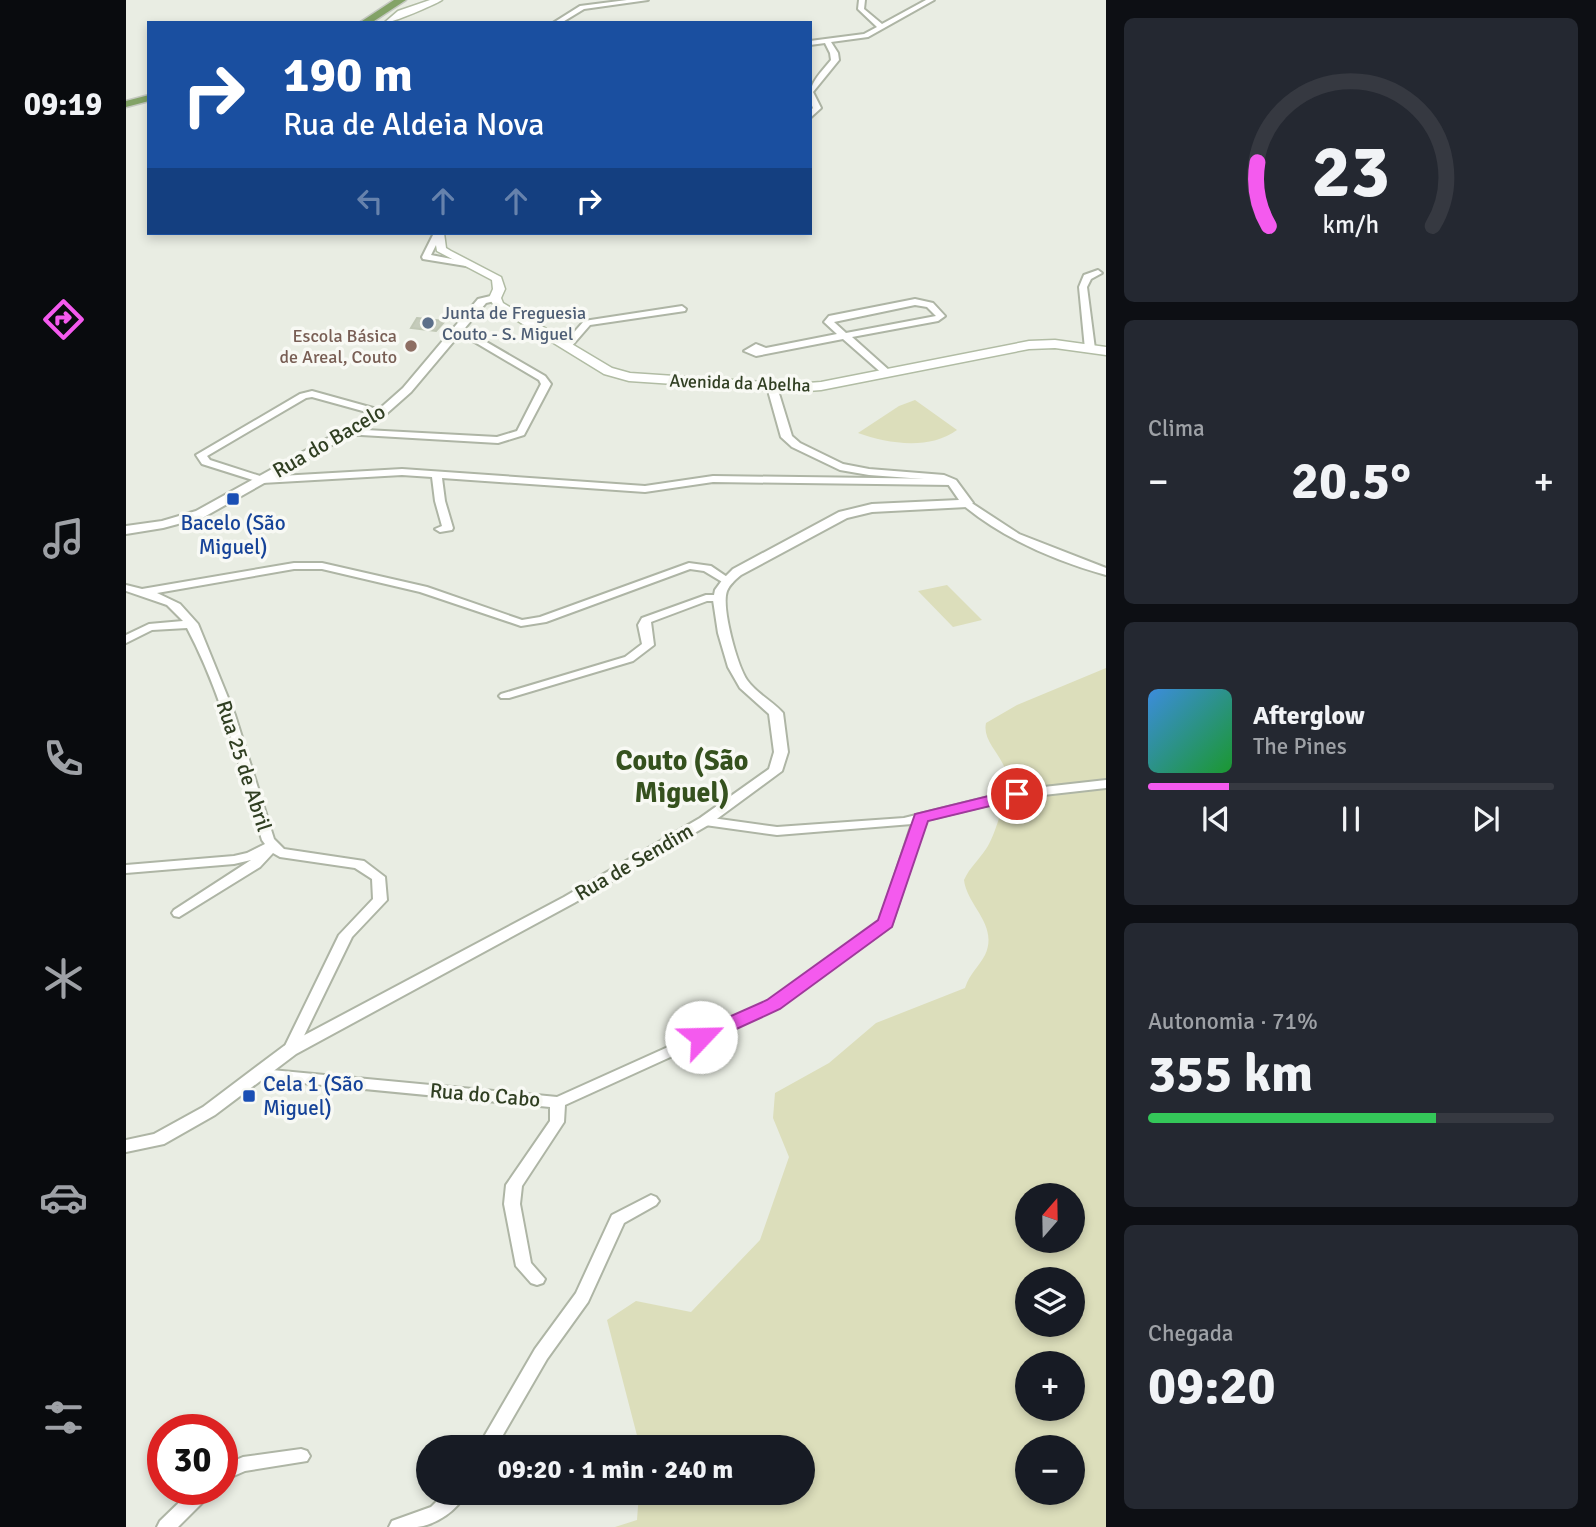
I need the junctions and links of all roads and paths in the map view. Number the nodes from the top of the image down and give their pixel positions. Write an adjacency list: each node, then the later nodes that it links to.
1 (401, 0): 6 (main road)
2 (438, 0): 7 (main road)
3 (645, 0): 8 (street)
4 (863, 0): 9 (street)
5 (931, 0): 9 (street)
6 (367, 21)
7 (391, 21)
8 (559, 21)
9 (881, 27): 10 (street)
10 (827, 41): 11 (street); 12 (street)
11 (812, 43)
12 (812, 90)
13 (812, 97): 16 (street)
14 (147, 99): 15 (main road)
15 (126, 104)
16 (812, 114)
17 (437, 235): 19 (street)
18 (438, 235): 19 (main road)
19 (470, 265): 21 (main road)
20 (1098, 273): 26 (street)
21 (497, 302): 23 (street, Rua do Bacelo); 25 (main road, Avenida da Abelha)
22 (682, 309): 25 (street)
23 (460, 329): 31 (street, Rua do Bacelo); 32 (street)
24 (846, 337): 24 (street); 27 (street); 29 (street)
25 (567, 346): 30 (main road, Avenida da Abelha)
26 (1090, 349): 28 (main road, Avenida da Abelha); 29 (main road, Avenida da Abelha)
27 (764, 351)
28 (1106, 351)
29 (887, 373): 30 (main road, Avenida da Abelha)
30 (772, 387): 35 (street)
31 (381, 413): 32 (street, Rua do Bacelo); 34 (street)
32 (347, 432): 34 (street, Rua do Bacelo)
33 (437, 475): 34 (street); 35 (street); 37 (street)
34 (262, 480): 38 (street, Rua do Bacelo)
35 (952, 482): 36 (street)
36 (967, 503): 39 (street); 40 (street)
37 (440, 528)
38 (126, 530)
39 (1106, 572)
40 (728, 581): 42 (street); 43 (street)
41 (126, 588): 42 (street, Rua 25 de Abril)
42 (141, 592): 44 (street, Rua 25 de Abril)
43 (719, 598): 46 (street); 49 (street, Rua de Sendim)
44 (192, 624): 45 (street); 50 (street, Rua 25 de Abril)
45 (126, 640)
46 (505, 696)
47 (1106, 784): 48 (street)
48 (921, 817): 49 (street); 55 (street, Rua do Cabo)
49 (705, 821): 53 (street, Rua de Sendim)
50 (273, 845): 51 (street); 52 (street); 53 (street, Rua 25 de Abril)
51 (126, 869)
52 (179, 913)
53 (290, 1050): 54 (street, Rua de Sendim)
54 (261, 1074): 55 (street, Rua do Cabo); 56 (street, Rua de Sendim)
55 (558, 1102): 58 (street)
56 (126, 1146)
57 (651, 1201): 59 (street)
58 (537, 1279)
59 (494, 1435)
60 (301, 1456): 61 (street)
61 (238, 1466)
62 (189, 1505): 64 (street)
63 (444, 1505): 65 (street)
64 (166, 1527)
65 (398, 1527)

